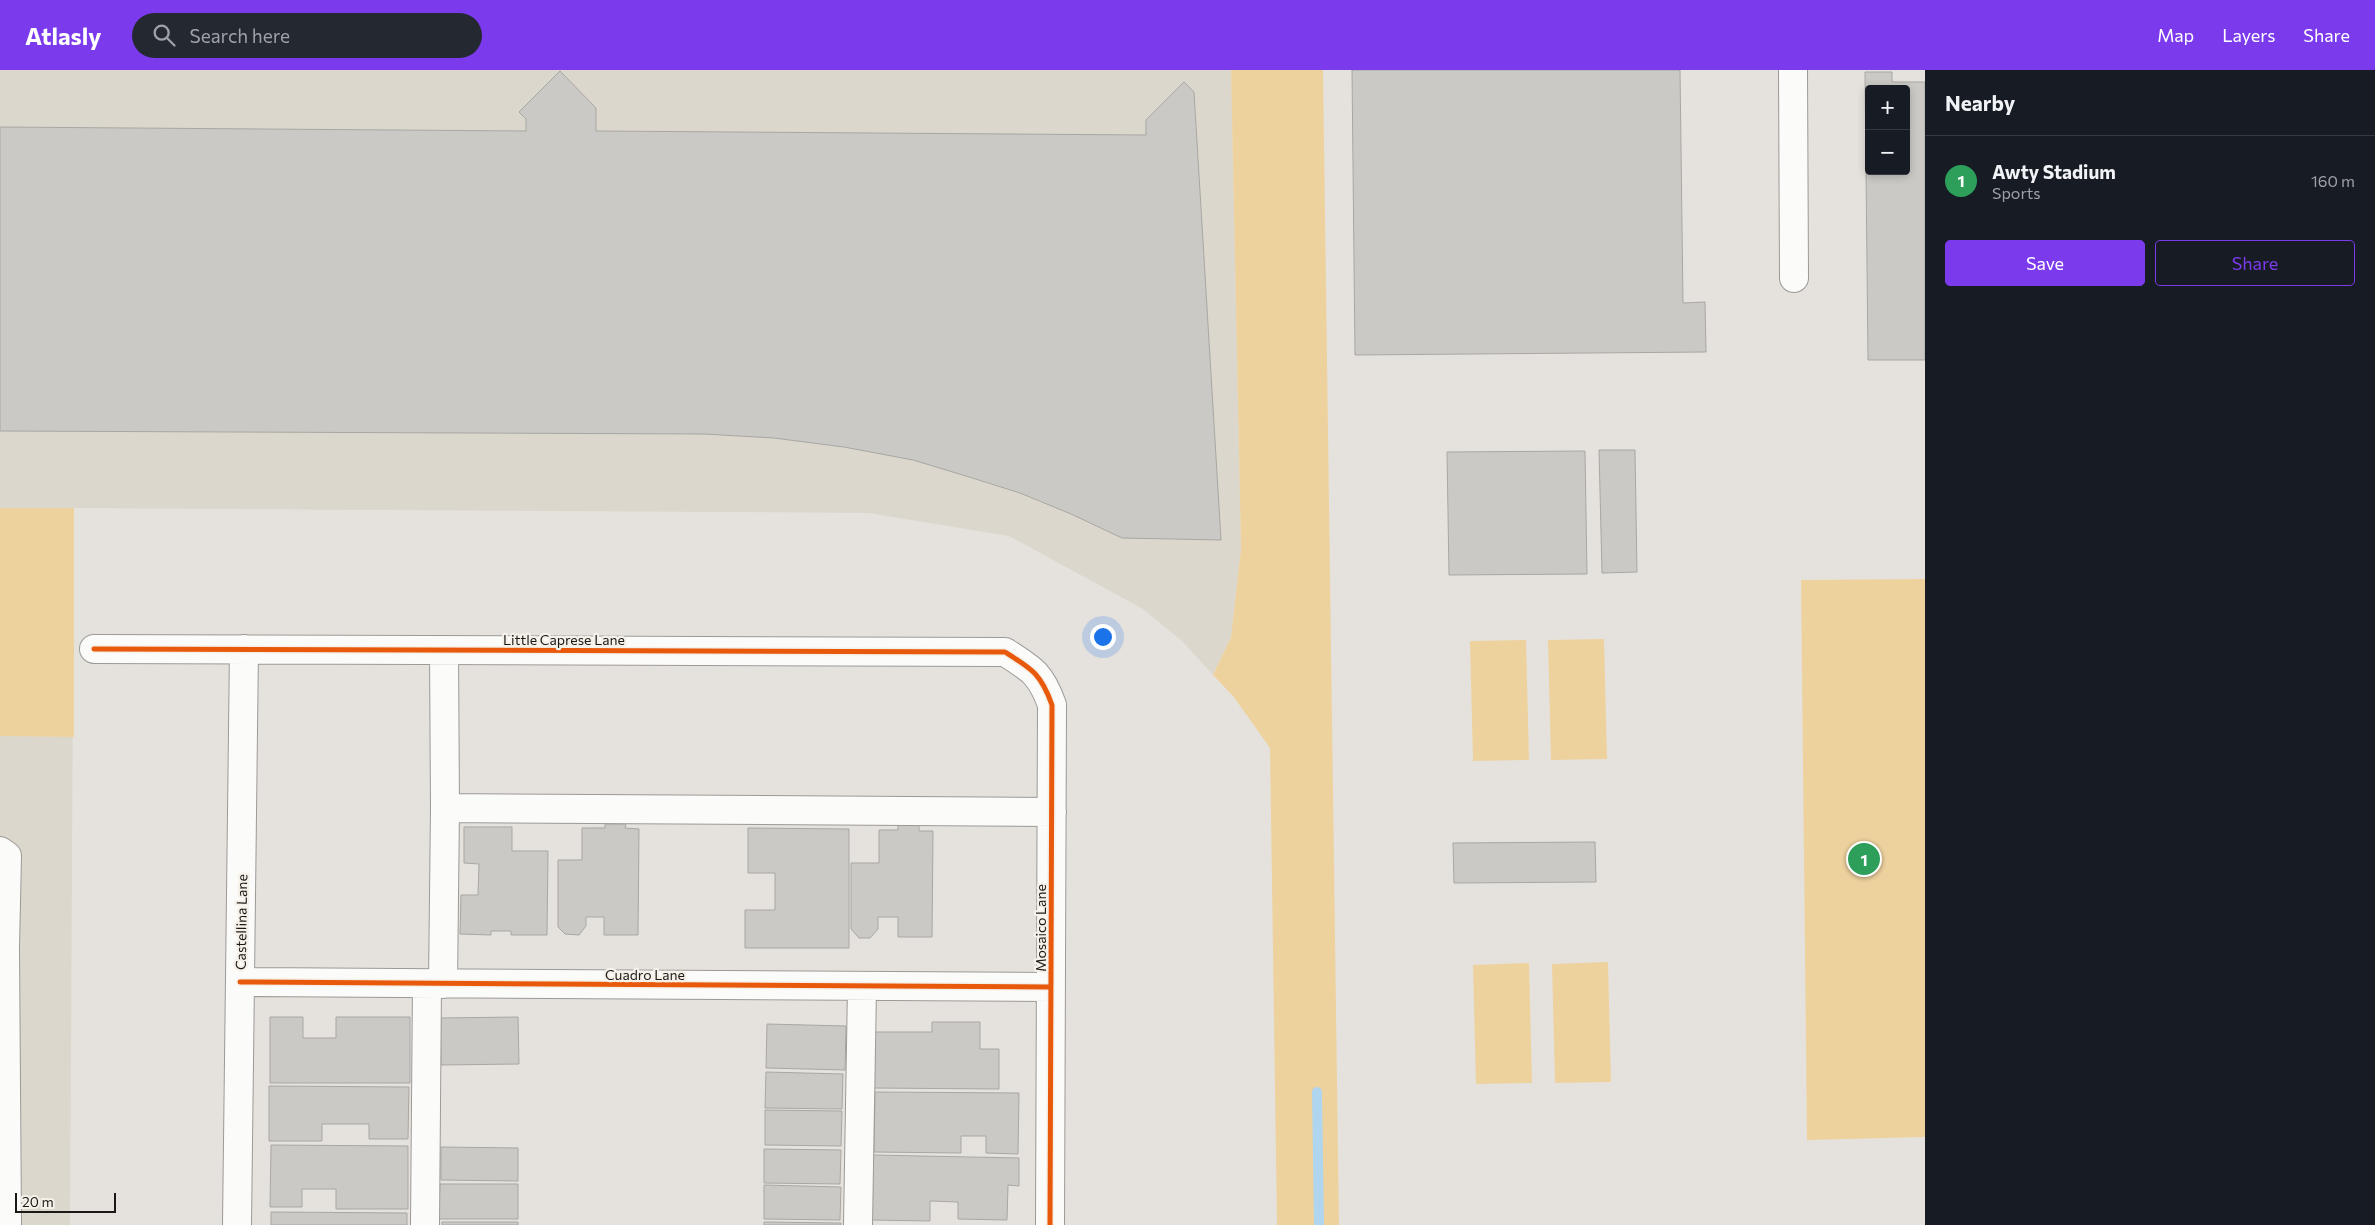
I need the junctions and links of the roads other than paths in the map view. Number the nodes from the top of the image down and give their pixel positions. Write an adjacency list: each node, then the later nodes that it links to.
1 (1793, 70): 2 (street)
2 (1794, 278)
3 (94, 649): 4 (street, Little Caprese Lane)
4 (244, 649): 5 (street, Little Caprese Lane); 10 (street, Castellina Lane)
5 (444, 650): 6 (street, Little Caprese Lane); 7 (street)
6 (1029, 667): 8 (street, Mosaico Lane)
7 (445, 808): 8 (street); 11 (street)
8 (1052, 812): 13 (street, Mosaico Lane)
9 (0, 851): 14 (street)
10 (240, 982): 11 (street, Cuadro Lane); 15 (street, Castellina Lane)
11 (435, 984): 12 (street, Cuadro Lane); 16 (street)
12 (862, 987): 13 (street, Cuadro Lane); 17 (street)
13 (1050, 987): 18 (street, Mosaico Lane)
14 (8, 1225)
15 (237, 1225)
16 (425, 1225)
17 (858, 1225)
18 (1050, 1225)

